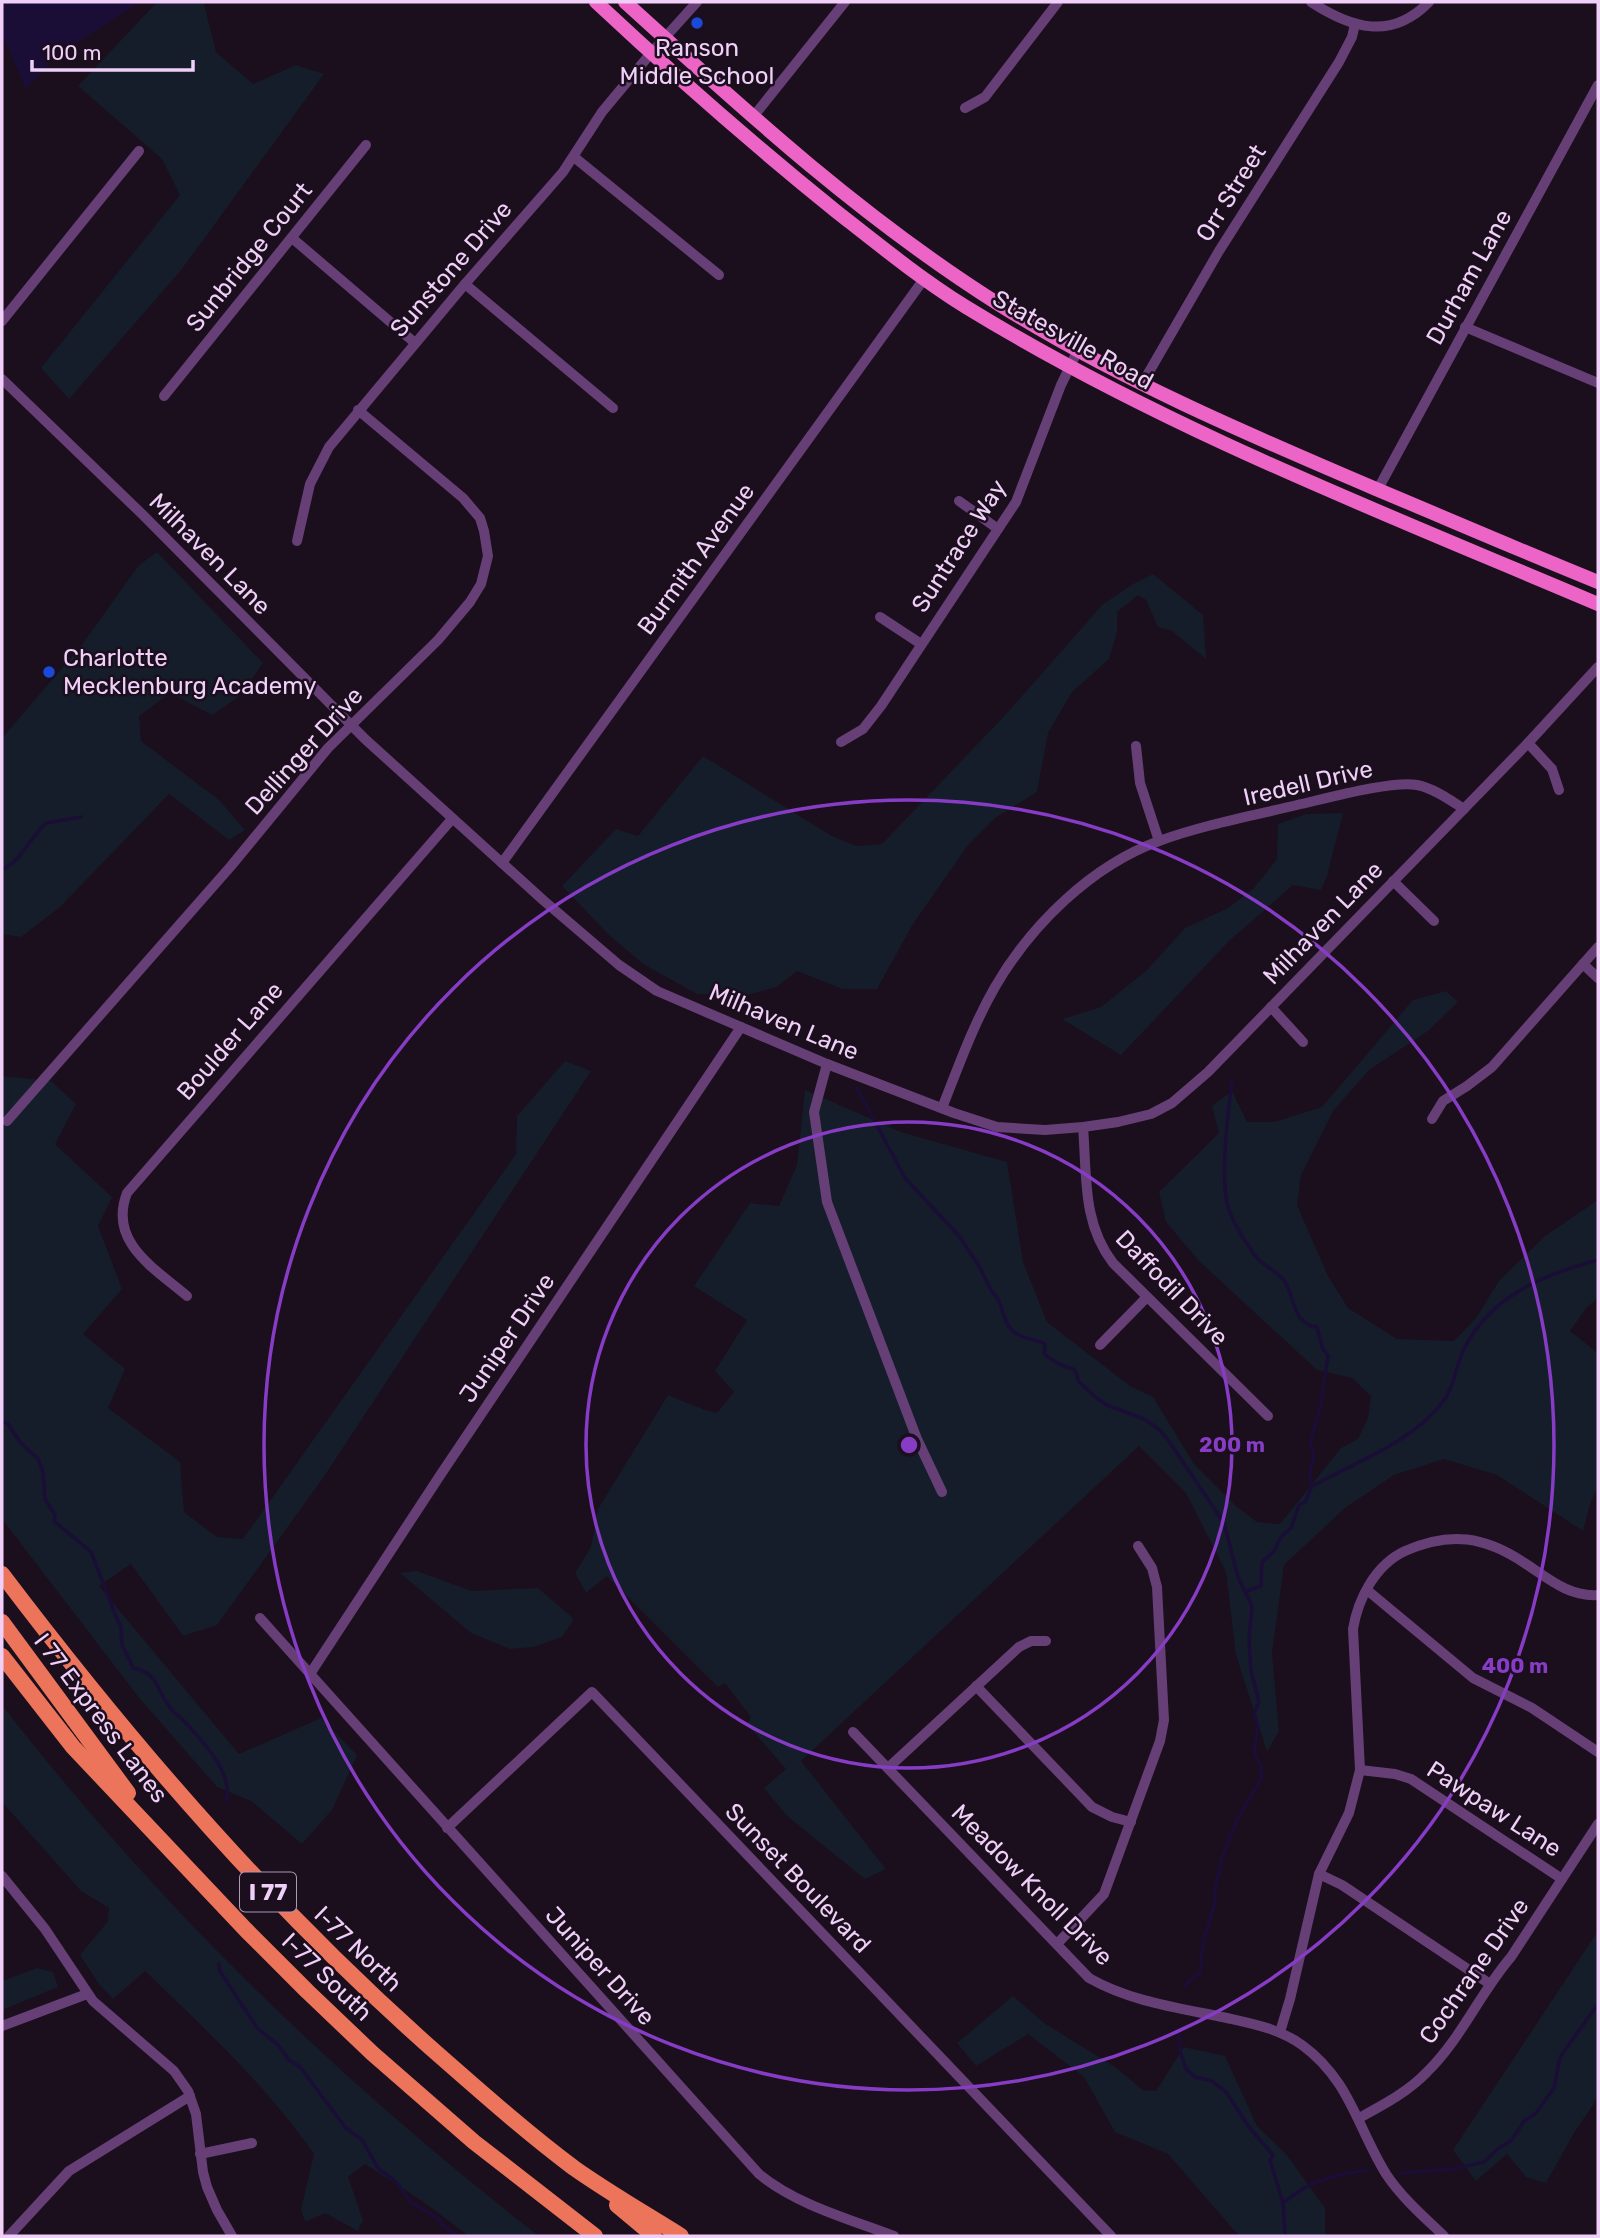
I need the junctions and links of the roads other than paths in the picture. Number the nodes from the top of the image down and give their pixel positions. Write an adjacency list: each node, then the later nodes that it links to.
1 (596, 2): 10 (main road, Statesville Road)
2 (625, 2): 9 (main road, Statesville Road)
3 (697, 2): 9 (street, Sunstone Drive)
4 (845, 2): 14 (street)
5 (1058, 2): 13 (street)
6 (1311, 2): 8 (street)
7 (1429, 2): 8 (street)
8 (1354, 24): 29 (street, Orr Street)
9 (664, 37): 10 (street, Sunstone Drive); 14 (main road, Statesville Road)
10 (651, 53): 17 (street, Sunstone Drive); 20 (main road, Statesville Road)
11 (1598, 85): 12 (street, Durham Lane)
12 (1595, 99): 23 (street, Durham Lane)
13 (965, 108)
14 (753, 117): 25 (main road, Statesville Road)
15 (366, 145): 18 (street, Sunbridge Court)
16 (139, 150): 22 (street)
17 (575, 157): 19 (street); 21 (street, Sunstone Drive)
18 (292, 238): 24 (street); 30 (street, Sunbridge Court)
19 (719, 275)
20 (924, 279): 26 (main road, Statesville Road); 50 (street, Burmith Avenue)
21 (465, 284): 24 (street, Sunstone Drive); 31 (street)
22 (2, 321)
23 (1465, 327): 28 (street); 33 (street, Durham Lane)
24 (415, 343): 32 (street, Sunstone Drive)
25 (1078, 350): 26 (street, Suntrace Way); 29 (main road, Statesville Road)
26 (1070, 366): 35 (street, Suntrace Way); 38 (main road, Statesville Road)
27 (2, 379): 42 (street, Milhaven Lane)
28 (1598, 383)
29 (1142, 384): 33 (main road, Statesville Road)
30 (164, 396)
31 (613, 408)
32 (358, 410): 36 (street, Sunstone Drive); 42 (street, Dellinger Drive)
33 (1378, 489): 37 (main road, Statesville Road)
34 (959, 501): 35 (street)
35 (998, 529): 40 (street, Suntrace Way)
36 (297, 541)
37 (1598, 582)
38 (1598, 604)
39 (880, 617): 40 (street)
40 (921, 644): 43 (street, Suntrace Way)
41 (1598, 667): 44 (street, Milhaven Lane)
42 (351, 725): 48 (street, Milhaven Lane); 62 (street, Dellinger Drive)
43 (841, 742)
44 (1528, 743): 46 (street); 47 (street, Milhaven Lane)
45 (1136, 746): 49 (street)
46 (1559, 790)
47 (1464, 808): 49 (street, Iredell Drive); 51 (street, Milhaven Lane)
48 (453, 819): 50 (street, Milhaven Lane); 64 (street, Boulder Lane)
49 (1159, 842): 60 (street, Iredell Drive)
50 (502, 863): 57 (street, Milhaven Lane)
51 (1394, 881): 52 (street); 56 (street, Milhaven Lane)
52 (1434, 921)
53 (1598, 947): 54 (street)
54 (1583, 964): 55 (street); 61 (street)
55 (1598, 978)
56 (1271, 1007): 58 (street); 63 (street, Milhaven Lane)
57 (741, 1027): 59 (street, Milhaven Lane); 77 (street, Juniper Drive)
58 (1303, 1042)
59 (827, 1064): 60 (street, Milhaven Lane); 68 (street)
60 (942, 1108): 63 (street, Milhaven Lane)
61 (1432, 1119)
62 (7, 1121)
63 (1083, 1127): 65 (street, Daffodil Drive)
64 (187, 1296)
65 (1147, 1297): 66 (street); 67 (street, Daffodil Drive)
66 (1100, 1345)
67 (1268, 1416)
68 (942, 1492)
69 (1139, 1546): 83 (street)
70 (2, 1574): 99 (highway, I-77 North / I 77)
71 (1367, 1590): 72 (street); 80 (street); 82 (street)
72 (1598, 1595)
73 (260, 1618): 77 (street, Juniper Drive)
74 (2, 1622): 86 (highway, I 77 Express Lanes / I 77)
75 (1046, 1641): 78 (street)
76 (2, 1657): 86 (highway, I-77 South / I 77)
77 (310, 1674): 85 (street, Juniper Drive)
78 (976, 1686): 81 (street); 83 (street)
79 (853, 1732): 81 (street, Meadow Knoll Drive)
80 (1598, 1752)
81 (888, 1768): 90 (street, Meadow Knoll Drive)
82 (1360, 1770): 87 (street); 89 (street, Pawpaw Lane)
83 (1131, 1822): 90 (street)
84 (1598, 1824): 89 (street, Cochrane Drive)
85 (447, 1828): 105 (street, Juniper Drive); 106 (street, Sunset Boulevard)
86 (163, 1840): 102 (highway, I-77 South / I 77)
87 (1319, 1874): 91 (street); 94 (street)
88 (2, 1877): 92 (street)
89 (1562, 1879): 91 (street, Cochrane Drive)
90 (1057, 1944): 94 (street, Meadow Knoll Drive)
91 (1490, 1984): 96 (street, Cochrane Drive)
92 (86, 1994): 93 (street); 95 (street)
93 (2, 2026)
94 (1280, 2032): 96 (street, Meadow Knoll Drive)
95 (191, 2096): 98 (street); 100 (street)
96 (1359, 2118): 107 (street, Meadow Knoll Drive)
97 (252, 2143): 98 (street)
98 (200, 2154): 101 (street)
99 (576, 2168): 103 (highway, I 77); 104 (highway, I-77 North / I 77)
100 (16, 2234)
101 (232, 2236)
102 (595, 2236)
103 (654, 2236)
104 (681, 2236)
105 (894, 2236)
106 (1111, 2236)
107 (1444, 2236)

